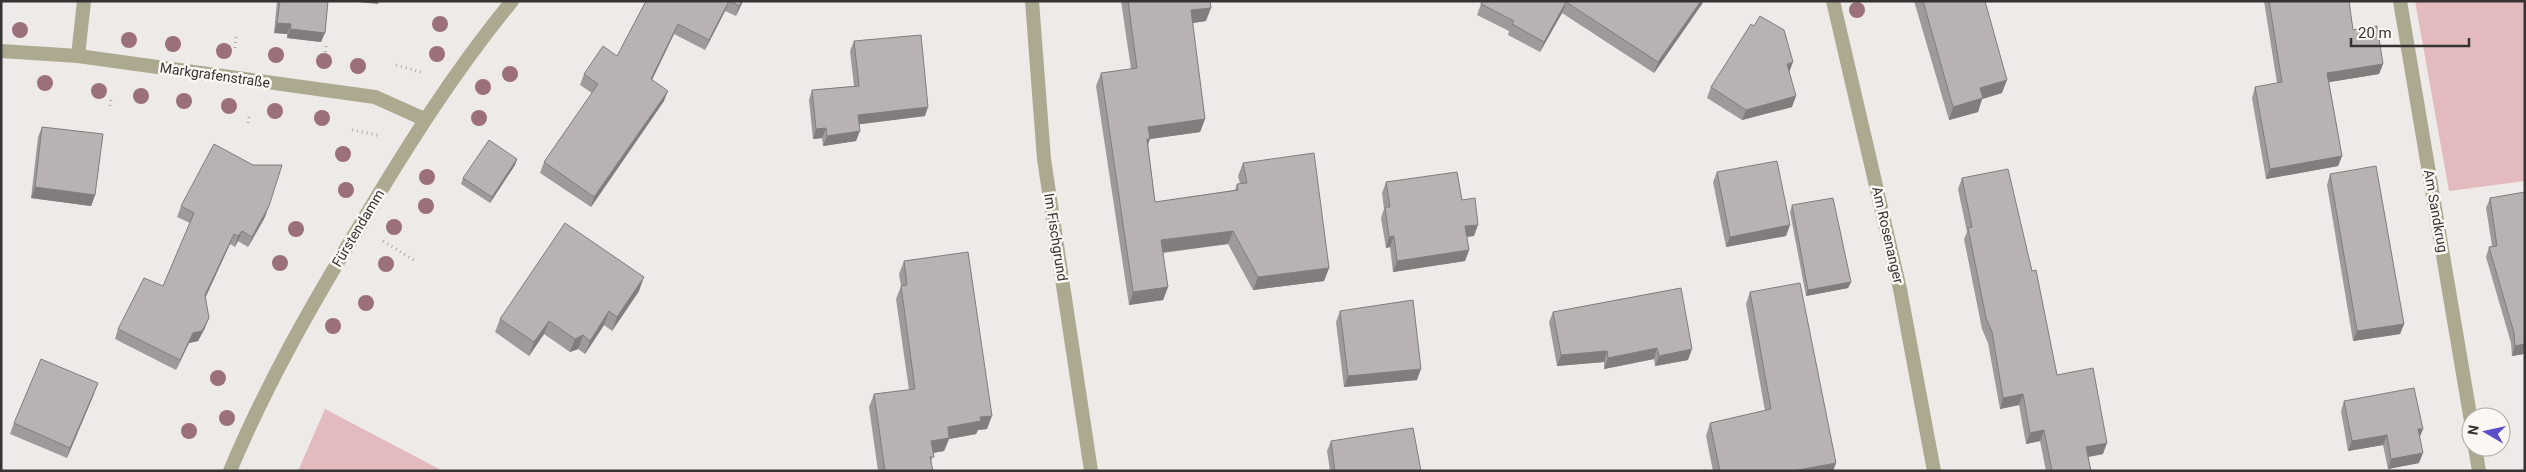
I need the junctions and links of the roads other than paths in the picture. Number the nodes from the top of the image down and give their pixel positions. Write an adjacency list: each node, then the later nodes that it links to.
1 (84, 1): 7 (street)
2 (512, 1): 8 (street, Fürstendamm)
3 (1032, 1): 12 (street, Im Fischgrund)
4 (1833, 1): 13 (street, Am Rosenanger)
5 (2400, 1): 9 (street, Am Sandkrug)
6 (1, 51): 7 (street, Markgrafenstraße)
7 (78, 56): 8 (street, Markgrafenstraße)
8 (424, 119): 11 (street, Fürstendamm)
9 (2469, 407)
10 (2477, 457): 14 (street)
11 (230, 471)
12 (1092, 471)
13 (1934, 471)
14 (2479, 471)

